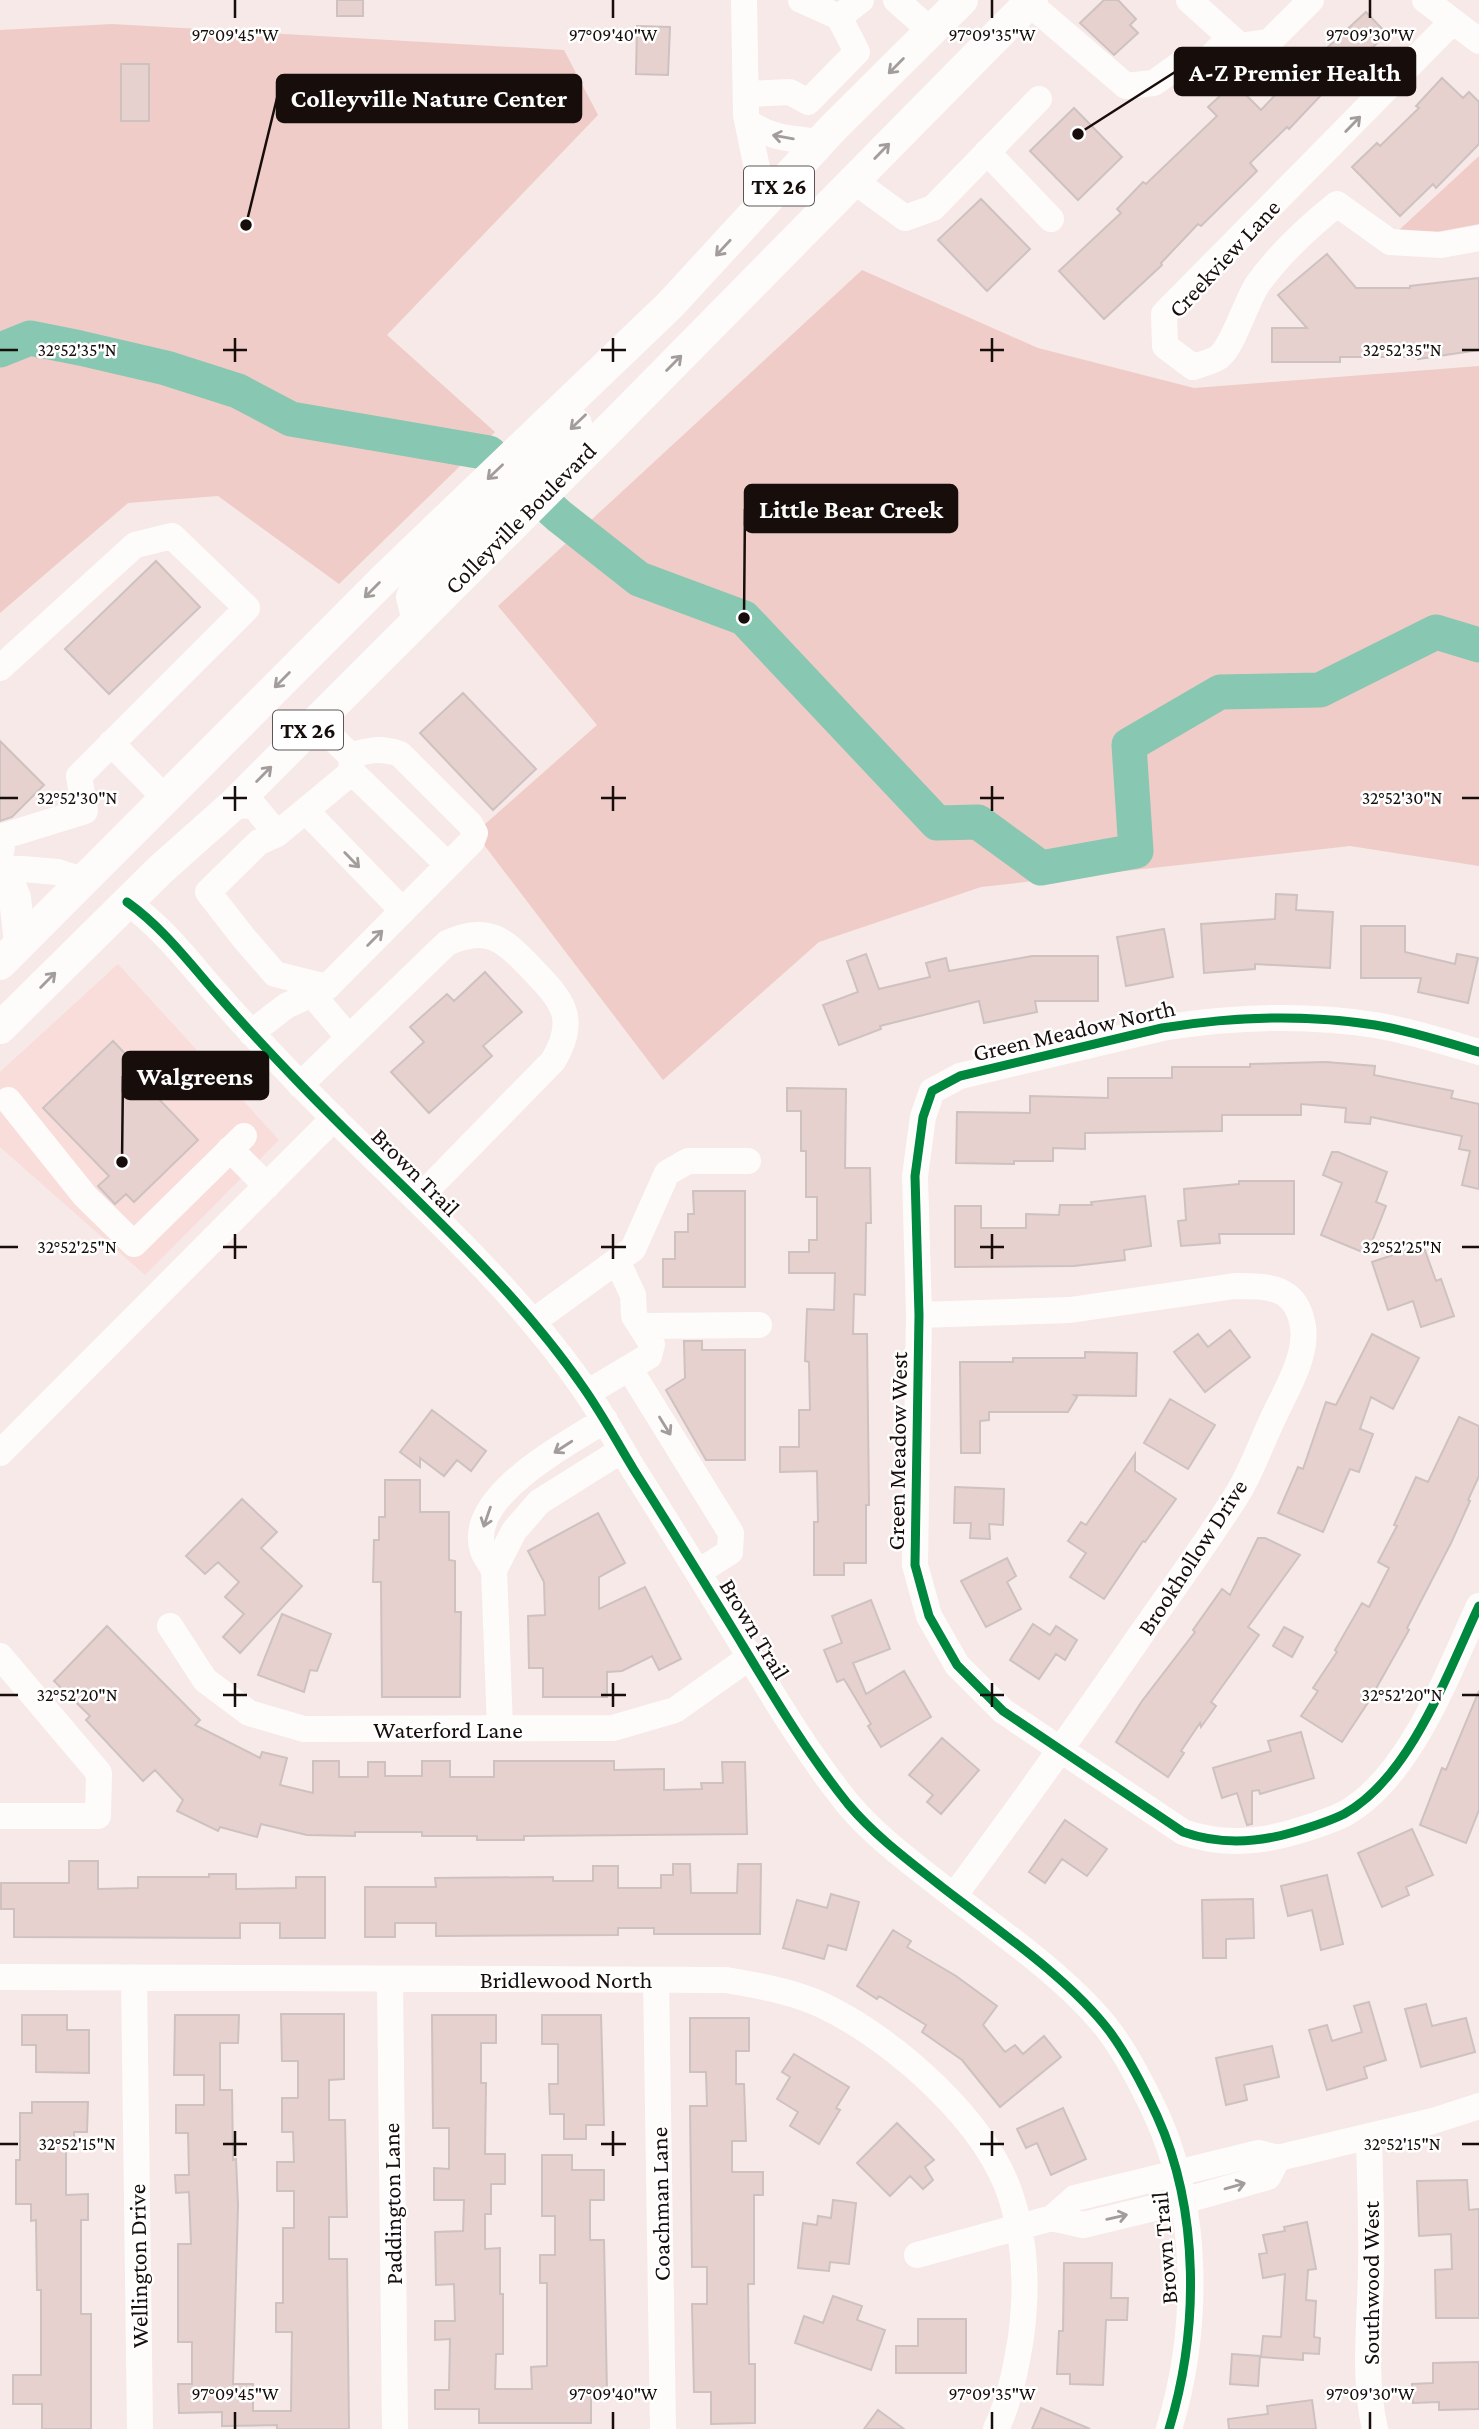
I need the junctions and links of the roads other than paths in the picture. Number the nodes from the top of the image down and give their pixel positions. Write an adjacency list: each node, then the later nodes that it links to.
1 (744, 0): 15 (street)
2 (802, 0): 10 (street)
3 (861, 0): 10 (street)
4 (896, 0): 12 (street)
5 (962, 0): 12 (main road, Colleyville Boulevard / TX 26)
6 (1189, 0): 13 (street)
7 (1311, 0): 13 (street)
8 (1425, 0): 11 (street)
9 (1031, 1): 13 (street); 21 (main road, Colleyville Boulevard / TX 26, one-way to 9)
10 (839, 17): 15 (street)
11 (1452, 22): 14 (street); 20 (street, Creekview Lane, one-way to 11)
12 (931, 31): 18 (main road, Colleyville Boulevard / TX 26, one-way to 18)
13 (1230, 37)
14 (1479, 41)
15 (746, 94): 17 (street)
16 (1039, 99): 19 (street)
17 (748, 122): 18 (street, one-way to 17); 23 (street)
18 (821, 142): 23 (main road, Colleyville Boulevard / TX 26)
19 (988, 152): 21 (street); 24 (street)
20 (1305, 173): 22 (street); 22 (street, Creekview Lane)
21 (853, 180): 27 (main road, Colleyville Boulevard / TX 26, one-way to 21)
22 (1337, 204): 25 (street)
23 (761, 206): 26 (main road, Colleyville Boulevard / TX 26, one-way to 26)
24 (1051, 219)
25 (1479, 239)
26 (422, 557): 27 (main road); 32 (main road, Colleyville Boulevard / TX 26, one-way to 32)
27 (418, 620): 29 (main road, Colleyville Boulevard / TX 26)
28 (0, 668): 30 (street)
29 (316, 722): 31 (street); 33 (main road, Colleyville Boulevard / TX 26, one-way to 29)
30 (111, 743): 32 (street); 36 (street)
31 (352, 764): 34 (street); 37 (street); 37 (street)
32 (164, 797): 38 (main road, Colleyville Boulevard / TX 26)
33 (233, 805): 35 (street); 39 (main road, Colleyville Boulevard / TX 26)
34 (306, 811): 35 (street); 40 (street, one-way to 40)
35 (278, 834): 42 (street)
36 (1, 852): 38 (street); 41 (main road)
37 (448, 864): 40 (street)
38 (82, 880): 39 (main road); 41 (main road, Colleyville Boulevard / TX 26)
39 (127, 902): 43 (main road, Colleyville Boulevard / TX 26, one-way to 39); 44 (street, Brown Trail)
40 (402, 911): 42 (street, one-way to 40)
41 (10, 953)
42 (320, 990): 44 (street); 45 (street)
43 (0, 1028)
44 (251, 1033): 47 (street, Brown Trail)
45 (349, 1038): 47 (street); 53 (street)
46 (1479, 1052): 51 (street, Green Meadow North)
47 (300, 1085): 49 (street, Brown Trail)
48 (8, 1100): 52 (street)
49 (334, 1118): 52 (street); 53 (street, Brown Trail)
50 (748, 1161): 54 (street)
51 (915, 1176): 55 (street, Green Meadow West)
52 (267, 1186): 63 (street)
53 (417, 1200): 56 (street, Brown Trail)
54 (617, 1261): 56 (street); 58 (street)
55 (919, 1315): 71 (street, Green Meadow West); 71 (street, Brookhollow Drive)
56 (534, 1321): 60 (street, Brown Trail)
57 (760, 1325): 58 (street)
58 (642, 1326): 59 (street)
59 (629, 1368): 60 (street); 65 (street, one-way to 65)
60 (587, 1393): 61 (street, Brown Trail)
61 (605, 1420): 62 (street, Brown Trail); 64 (street, one-way to 64)
62 (622, 1450): 64 (street); 65 (street, Brown Trail)
63 (0, 1453)
64 (494, 1570): 70 (street)
65 (698, 1572): 69 (street, Brown Trail)
66 (1479, 1606): 71 (street, Green Meadow West)
67 (170, 1626): 70 (street, Waterford Lane)
68 (0, 1656): 72 (street)
69 (750, 1657): 70 (street, Waterford Lane); 73 (street, Brown Trail)
70 (500, 1728)
71 (1061, 1750): 73 (street, Brookhollow Drive)
72 (0, 1816)
73 (954, 1896): 81 (street, Brown Trail)
74 (0, 1977): 75 (street, Bridlewood North)
75 (134, 1978): 76 (street, Bridlewood North); 86 (street, Wellington Drive)
76 (390, 1979): 77 (street, Bridlewood North); 87 (street, Paddington Lane)
77 (656, 1980): 84 (street, Bridlewood North); 88 (street, Coachman Lane)
78 (1479, 2106): 79 (street)
79 (1369, 2137): 80 (street); 91 (street, Southwood West)
80 (1278, 2158): 81 (street); 82 (street, one-way to 80)
81 (1175, 2172): 82 (street, Brown Trail); 83 (street)
82 (1182, 2202): 83 (street, one-way to 82); 90 (street, Brown Trail)
83 (1052, 2218): 84 (street)
84 (1019, 2226): 85 (street); 89 (street, Bridlewood North)
85 (917, 2255)
86 (140, 2429)
87 (395, 2429)
88 (663, 2429)
89 (996, 2429)
90 (1168, 2429)
91 (1375, 2429)

